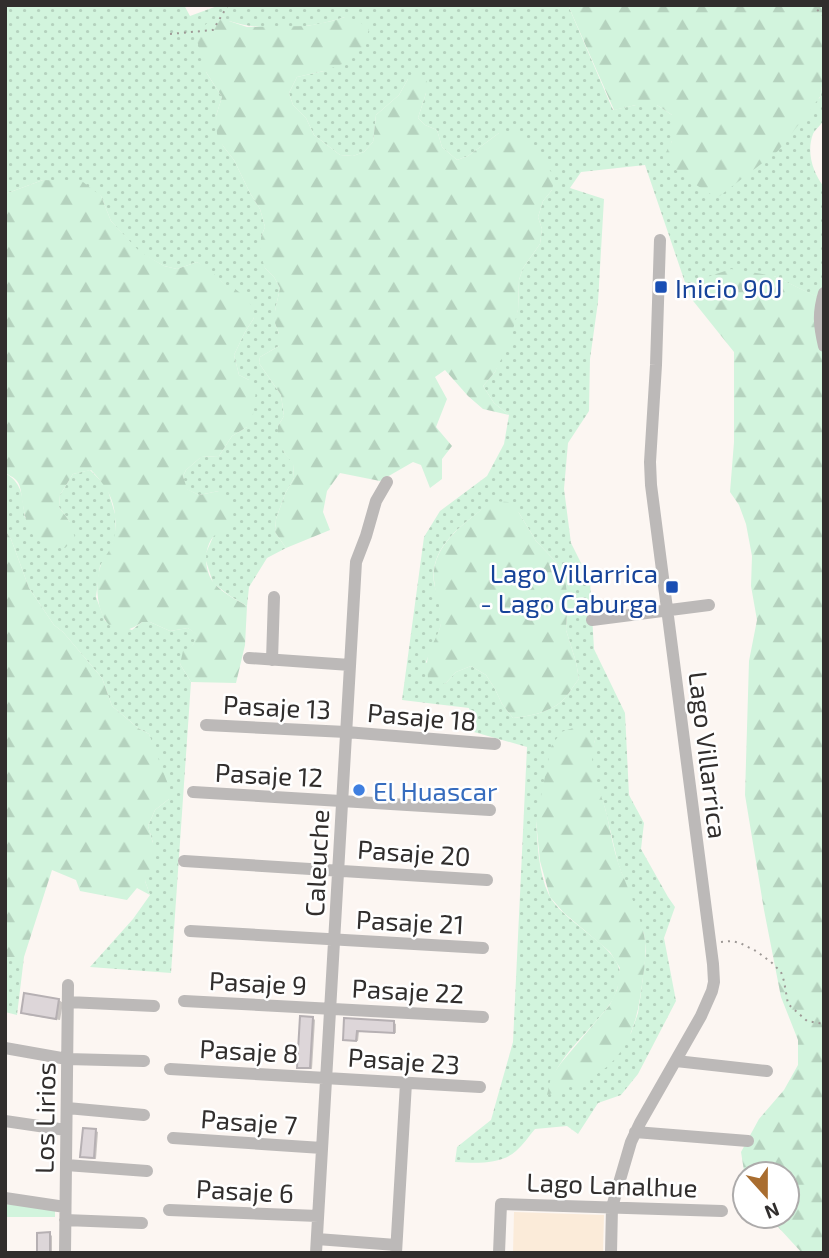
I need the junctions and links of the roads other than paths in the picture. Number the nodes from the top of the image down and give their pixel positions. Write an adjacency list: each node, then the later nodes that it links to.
1 (660, 240): 7 (street, Lago Villarrica)
2 (824, 293): 3 (street)
3 (824, 346)
4 (387, 482): 11 (street, Caleuche)
5 (274, 597): 10 (street)
6 (709, 605): 7 (street)
7 (667, 610): 8 (street); 33 (street, Lago Villarrica)
8 (592, 620)
9 (249, 658): 10 (street)
10 (272, 660): 11 (street)
11 (350, 665): 13 (street, Caleuche)
12 (206, 725): 13 (street, Pasaje 13)
13 (346, 732): 14 (street, Pasaje 18); 16 (street, Caleuche)
14 (495, 744)
15 (192, 792): 16 (street, Pasaje 12)
16 (342, 801): 17 (street, Pasaje 12); 19 (street, Caleuche)
17 (490, 810)
18 (184, 861): 19 (street, Pasaje 20)
19 (338, 870): 20 (street, Pasaje 20); 22 (street, Caleuche)
20 (487, 880)
21 (190, 932): 22 (street, Pasaje 21)
22 (334, 939): 23 (street, Pasaje 21); 28 (street, Caleuche)
23 (483, 948)
24 (68, 985): 26 (street, Los Lirios)
25 (184, 1001): 28 (street, Pasaje 9)
26 (68, 1002): 27 (street); 31 (street, Los Lirios)
27 (154, 1006)
28 (330, 1009): 29 (street, Pasaje 22); 36 (street, Caleuche)
29 (483, 1017)
30 (5, 1048): 31 (street)
31 (67, 1059): 32 (street); 39 (street, Los Lirios)
32 (144, 1060)
33 (676, 1061): 35 (street); 43 (street, Lago Villarrica)
34 (170, 1069): 36 (street, Pasaje 8)
35 (767, 1071)
36 (326, 1077): 37 (street, Pasaje 23); 46 (street, Caleuche)
37 (406, 1083): 38 (street, Pasaje 23); 57 (street)
38 (480, 1087)
39 (67, 1108): 40 (street); 42 (street, Los Lirios)
40 (144, 1115)
41 (5, 1121): 42 (street)
42 (66, 1130): 47 (street, Los Lirios)
43 (635, 1132): 45 (street); 50 (street, Lago Villarrica)
44 (173, 1138): 46 (street, Pasaje 7)
45 (748, 1141)
46 (322, 1148): 54 (street, Caleuche)
47 (66, 1165): 48 (street); 53 (street, Los Lirios)
48 (146, 1171)
49 (5, 1198): 53 (street)
50 (612, 1207): 52 (street, Lago Lanalhue); 59 (street, Lago Lanalhue); 60 (street, Lago Villarrica)
51 (169, 1210): 54 (street, Pasaje 6)
52 (722, 1211)
53 (65, 1213): 55 (street); 58 (street, Los Lirios)
54 (318, 1216): 56 (street, Caleuche)
55 (142, 1223)
56 (316, 1246): 57 (street)
57 (396, 1249)
58 (65, 1253)
59 (499, 1253)
60 (611, 1253)

